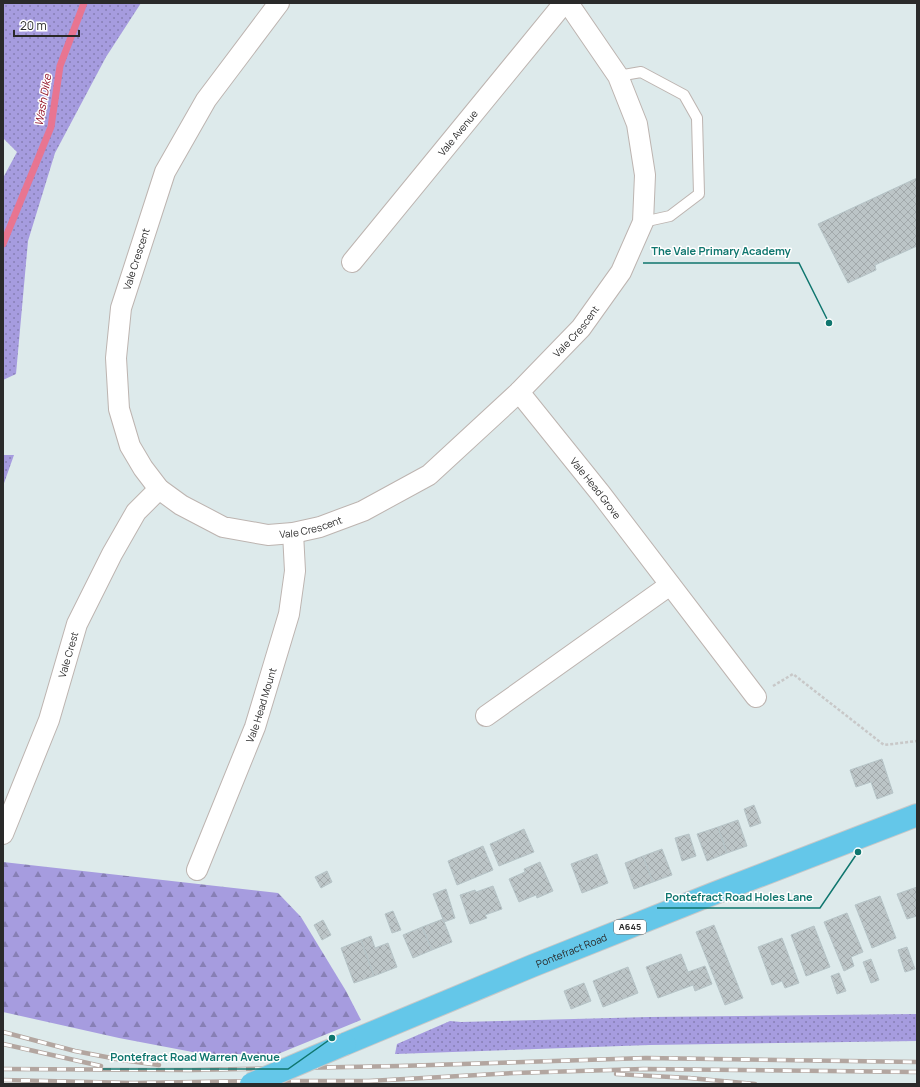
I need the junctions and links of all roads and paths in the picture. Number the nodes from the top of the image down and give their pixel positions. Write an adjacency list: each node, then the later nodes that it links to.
1 (279, 3): 8 (street, Vale Crescent)
2 (564, 3): 6 (street, Vale Avenue)
3 (568, 3): 4 (street, Vale Crescent)
4 (618, 76): 5 (street, Vale Crescent); 5 (lane)
5 (643, 222): 7 (street, Vale Crescent)
6 (352, 262)
7 (519, 392): 9 (street, Vale Crescent); 10 (street, Vale Head Grove)
8 (159, 489): 9 (street, Vale Crescent); 15 (street, Vale Crest)
9 (293, 533): 16 (street, Vale Head Mount)
10 (670, 585): 11 (street, Vale Head Grove); 12 (street)
11 (756, 697): 13 (path)
12 (486, 716)
13 (917, 741)
14 (917, 815): 17 (main road, Pontefract Road / A645, bridge)
15 (3, 834)
16 (197, 870)
17 (251, 1084)

